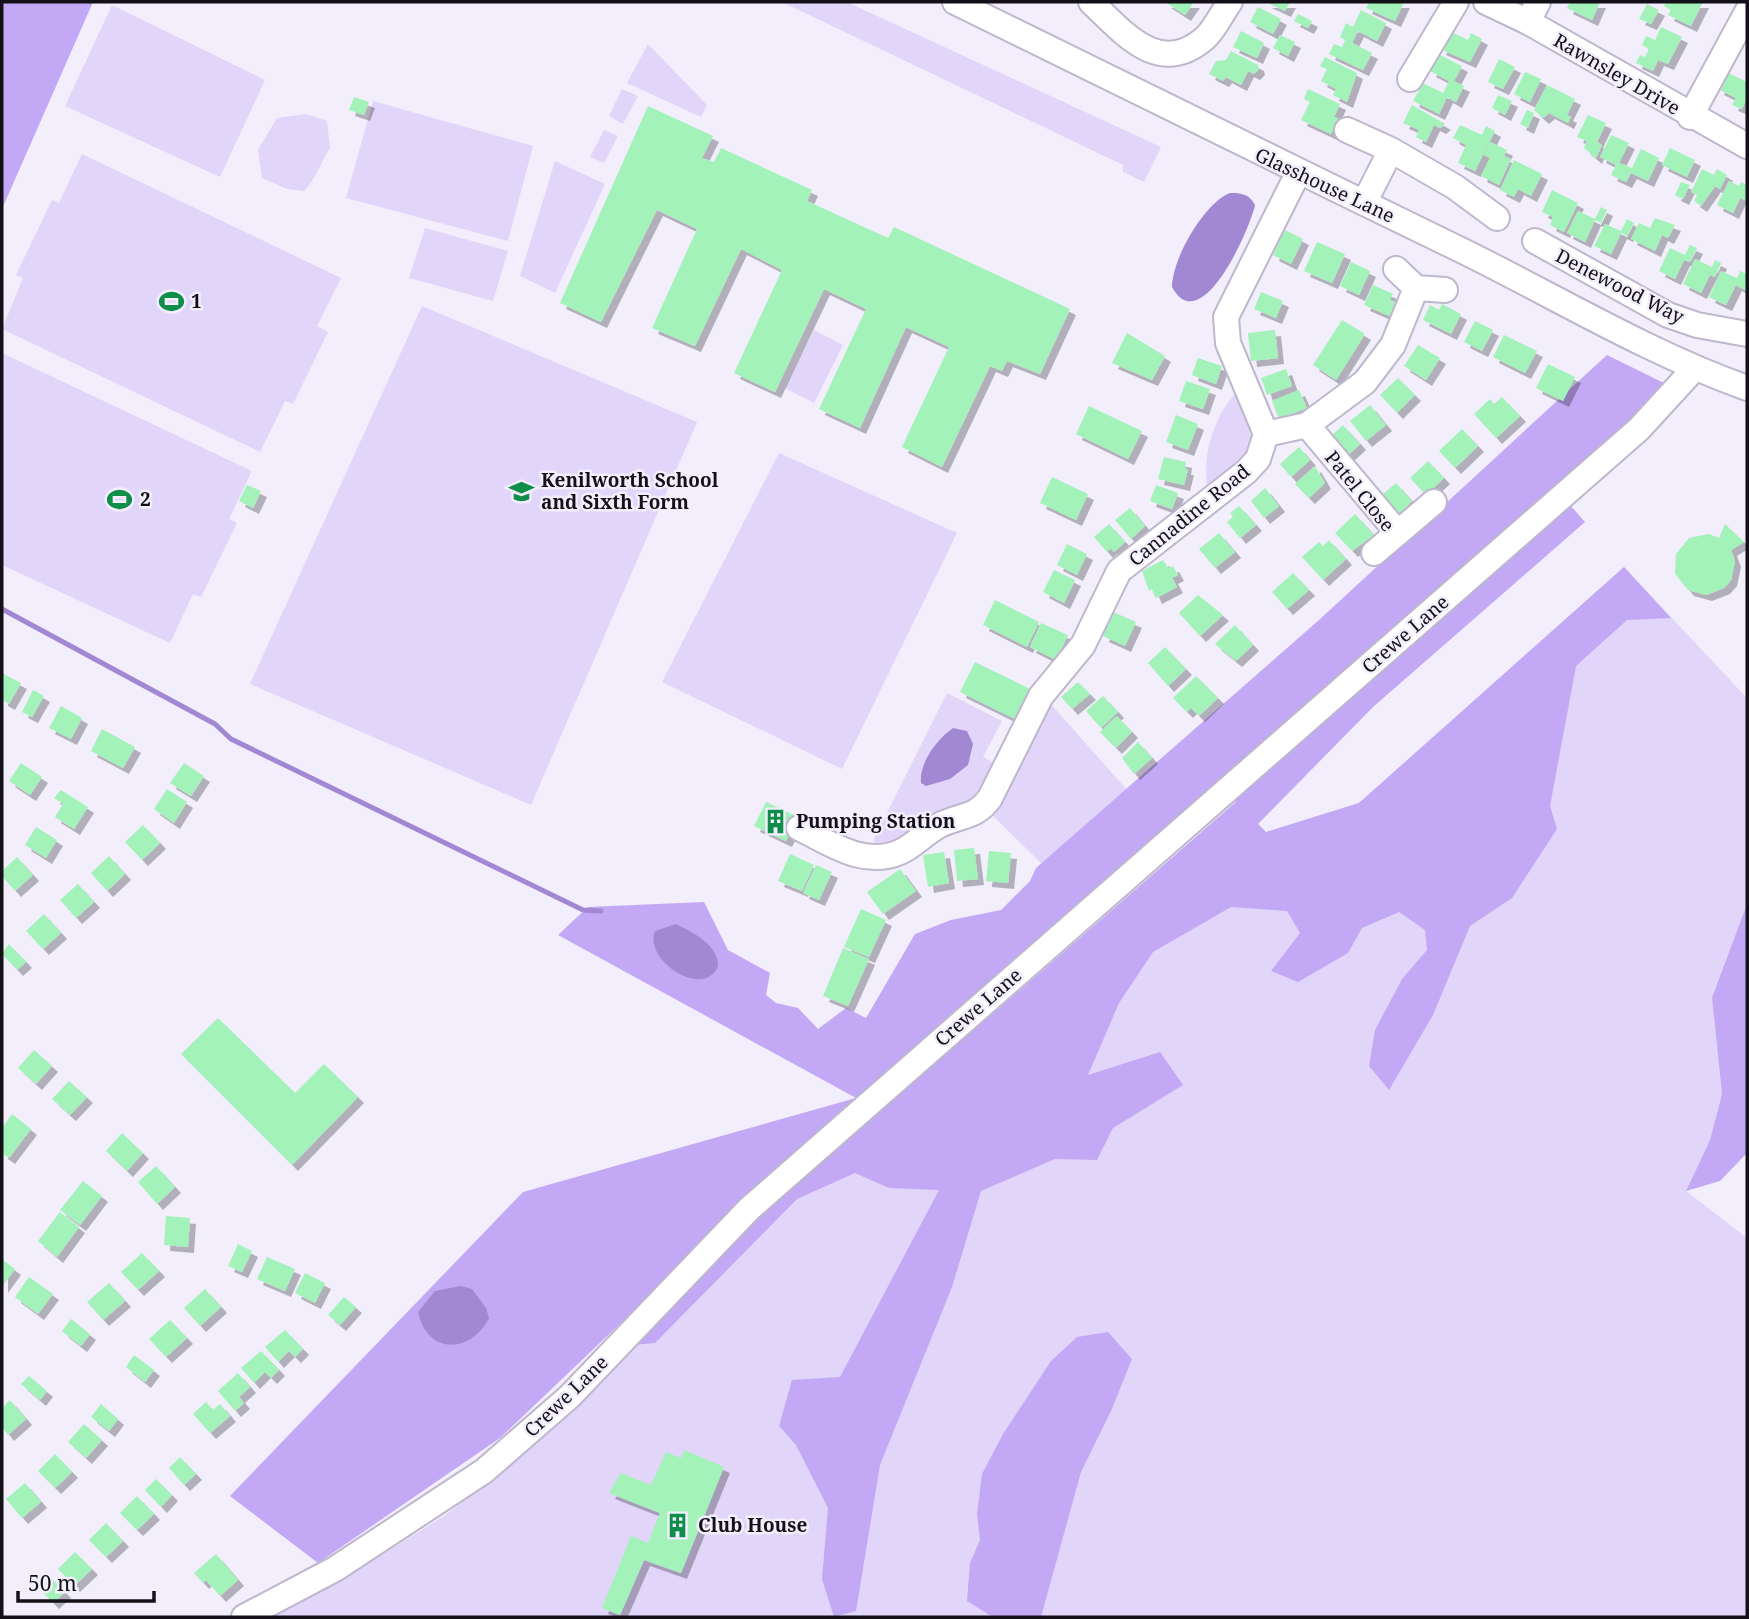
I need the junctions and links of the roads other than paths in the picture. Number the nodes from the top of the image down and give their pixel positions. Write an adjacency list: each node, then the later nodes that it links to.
1 (956, 2): 13 (street, Glasshouse Lane)
2 (1091, 2): 3 (street)
3 (1230, 2)
4 (1456, 2): 8 (street)
5 (1486, 2): 6 (street, Rawnsley Drive)
6 (1533, 12): 9 (street, Rawnsley Drive)
7 (1747, 12): 9 (street)
8 (1410, 79)
9 (1690, 117): 11 (street, Rawnsley Drive)
10 (1347, 130): 12 (street)
11 (1747, 146)
12 (1391, 150): 14 (street); 15 (street)
13 (1298, 173): 14 (street, Glasshouse Lane); 24 (street)
14 (1364, 203): 21 (street, Glasshouse Lane)
15 (1497, 218)
16 (1535, 241): 20 (street, Denewood Way)
17 (1396, 270): 18 (street)
18 (1416, 288): 19 (street); 23 (street)
19 (1445, 290)
20 (1747, 334)
21 (1693, 369): 22 (street, Glasshouse Lane); 29 (street, Crewe Lane)
22 (1747, 388)
23 (1307, 425): 24 (street); 26 (street, Patel Close)
24 (1266, 434): 28 (street, Cannadine Road)
25 (1434, 502): 26 (street)
26 (1398, 533): 27 (street, Patel Close)
27 (1374, 554)
28 (799, 828)
29 (244, 1617)

